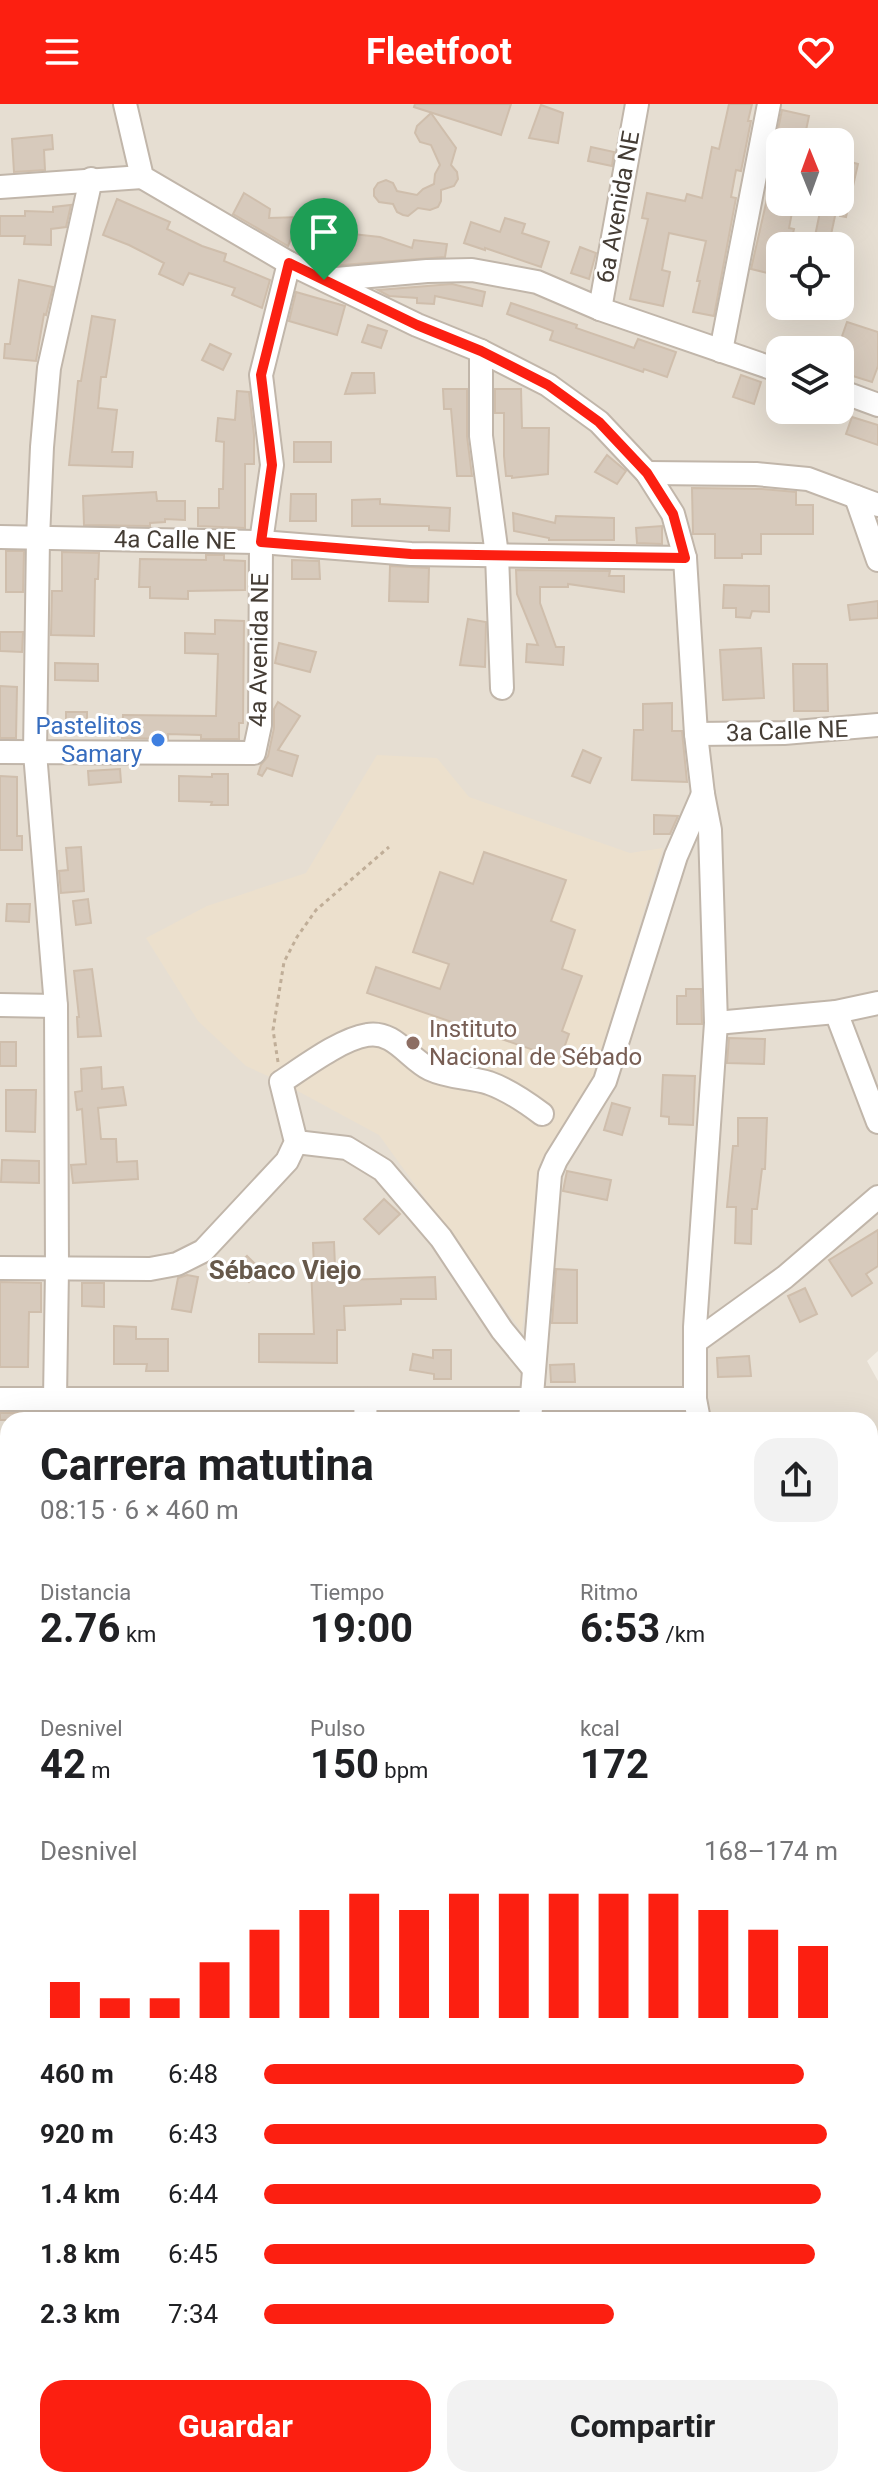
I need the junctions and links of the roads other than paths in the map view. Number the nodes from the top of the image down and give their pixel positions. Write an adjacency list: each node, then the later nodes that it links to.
1 (125, 104): 4 (street)
2 (637, 104): 9 (street, 6a Avenida NE)
3 (769, 104): 11 (street)
4 (142, 177): 5 (street); 7 (street)
5 (91, 179): 6 (street); 19 (street)
6 (0, 187)
7 (289, 263): 8 (street); 20 (street, 4a Avenida NE)
8 (324, 280): 9 (street); 10 (street)
9 (600, 309): 11 (street)
10 (481, 351): 15 (street); 21 (street)
11 (721, 351): 12 (street)
12 (766, 366)
13 (854, 396): 14 (street)
14 (878, 405)
15 (647, 473): 16 (street); 22 (street)
16 (856, 497): 17 (street); 23 (street)
17 (878, 505)
18 (0, 537): 19 (street, 4a Calle NE)
19 (38, 538): 20 (street, 4a Calle NE); 28 (street)
20 (261, 542): 21 (street, 4a Calle NE); 28 (street, 4a Avenida NE)
21 (497, 555): 22 (street, 4a Calle NE); 24 (street)
22 (685, 558): 26 (street)
23 (878, 560)
24 (502, 688)
25 (878, 725): 26 (street, 3a Calle NE)
26 (696, 734): 29 (street)
27 (0, 752): 28 (street)
28 (35, 753): 32 (street)
29 (703, 794): 34 (street); 42 (street)
30 (878, 1003): 33 (street)
31 (0, 1005): 32 (street)
32 (56, 1006): 40 (street)
33 (836, 1012): 34 (street); 36 (street)
34 (716, 1023): 41 (street)
35 (542, 1114): 37 (street)
36 (878, 1122)
37 (296, 1142): 40 (street); 42 (street)
38 (878, 1197): 41 (street)
39 (0, 1268): 40 (street)
40 (57, 1269): 44 (street)
41 (695, 1342): 47 (street)
42 (534, 1369): 46 (street)
43 (0, 1399): 44 (street)
44 (55, 1399): 45 (street)
45 (366, 1410): 46 (street)
46 (531, 1410): 47 (street)
47 (697, 1410)

